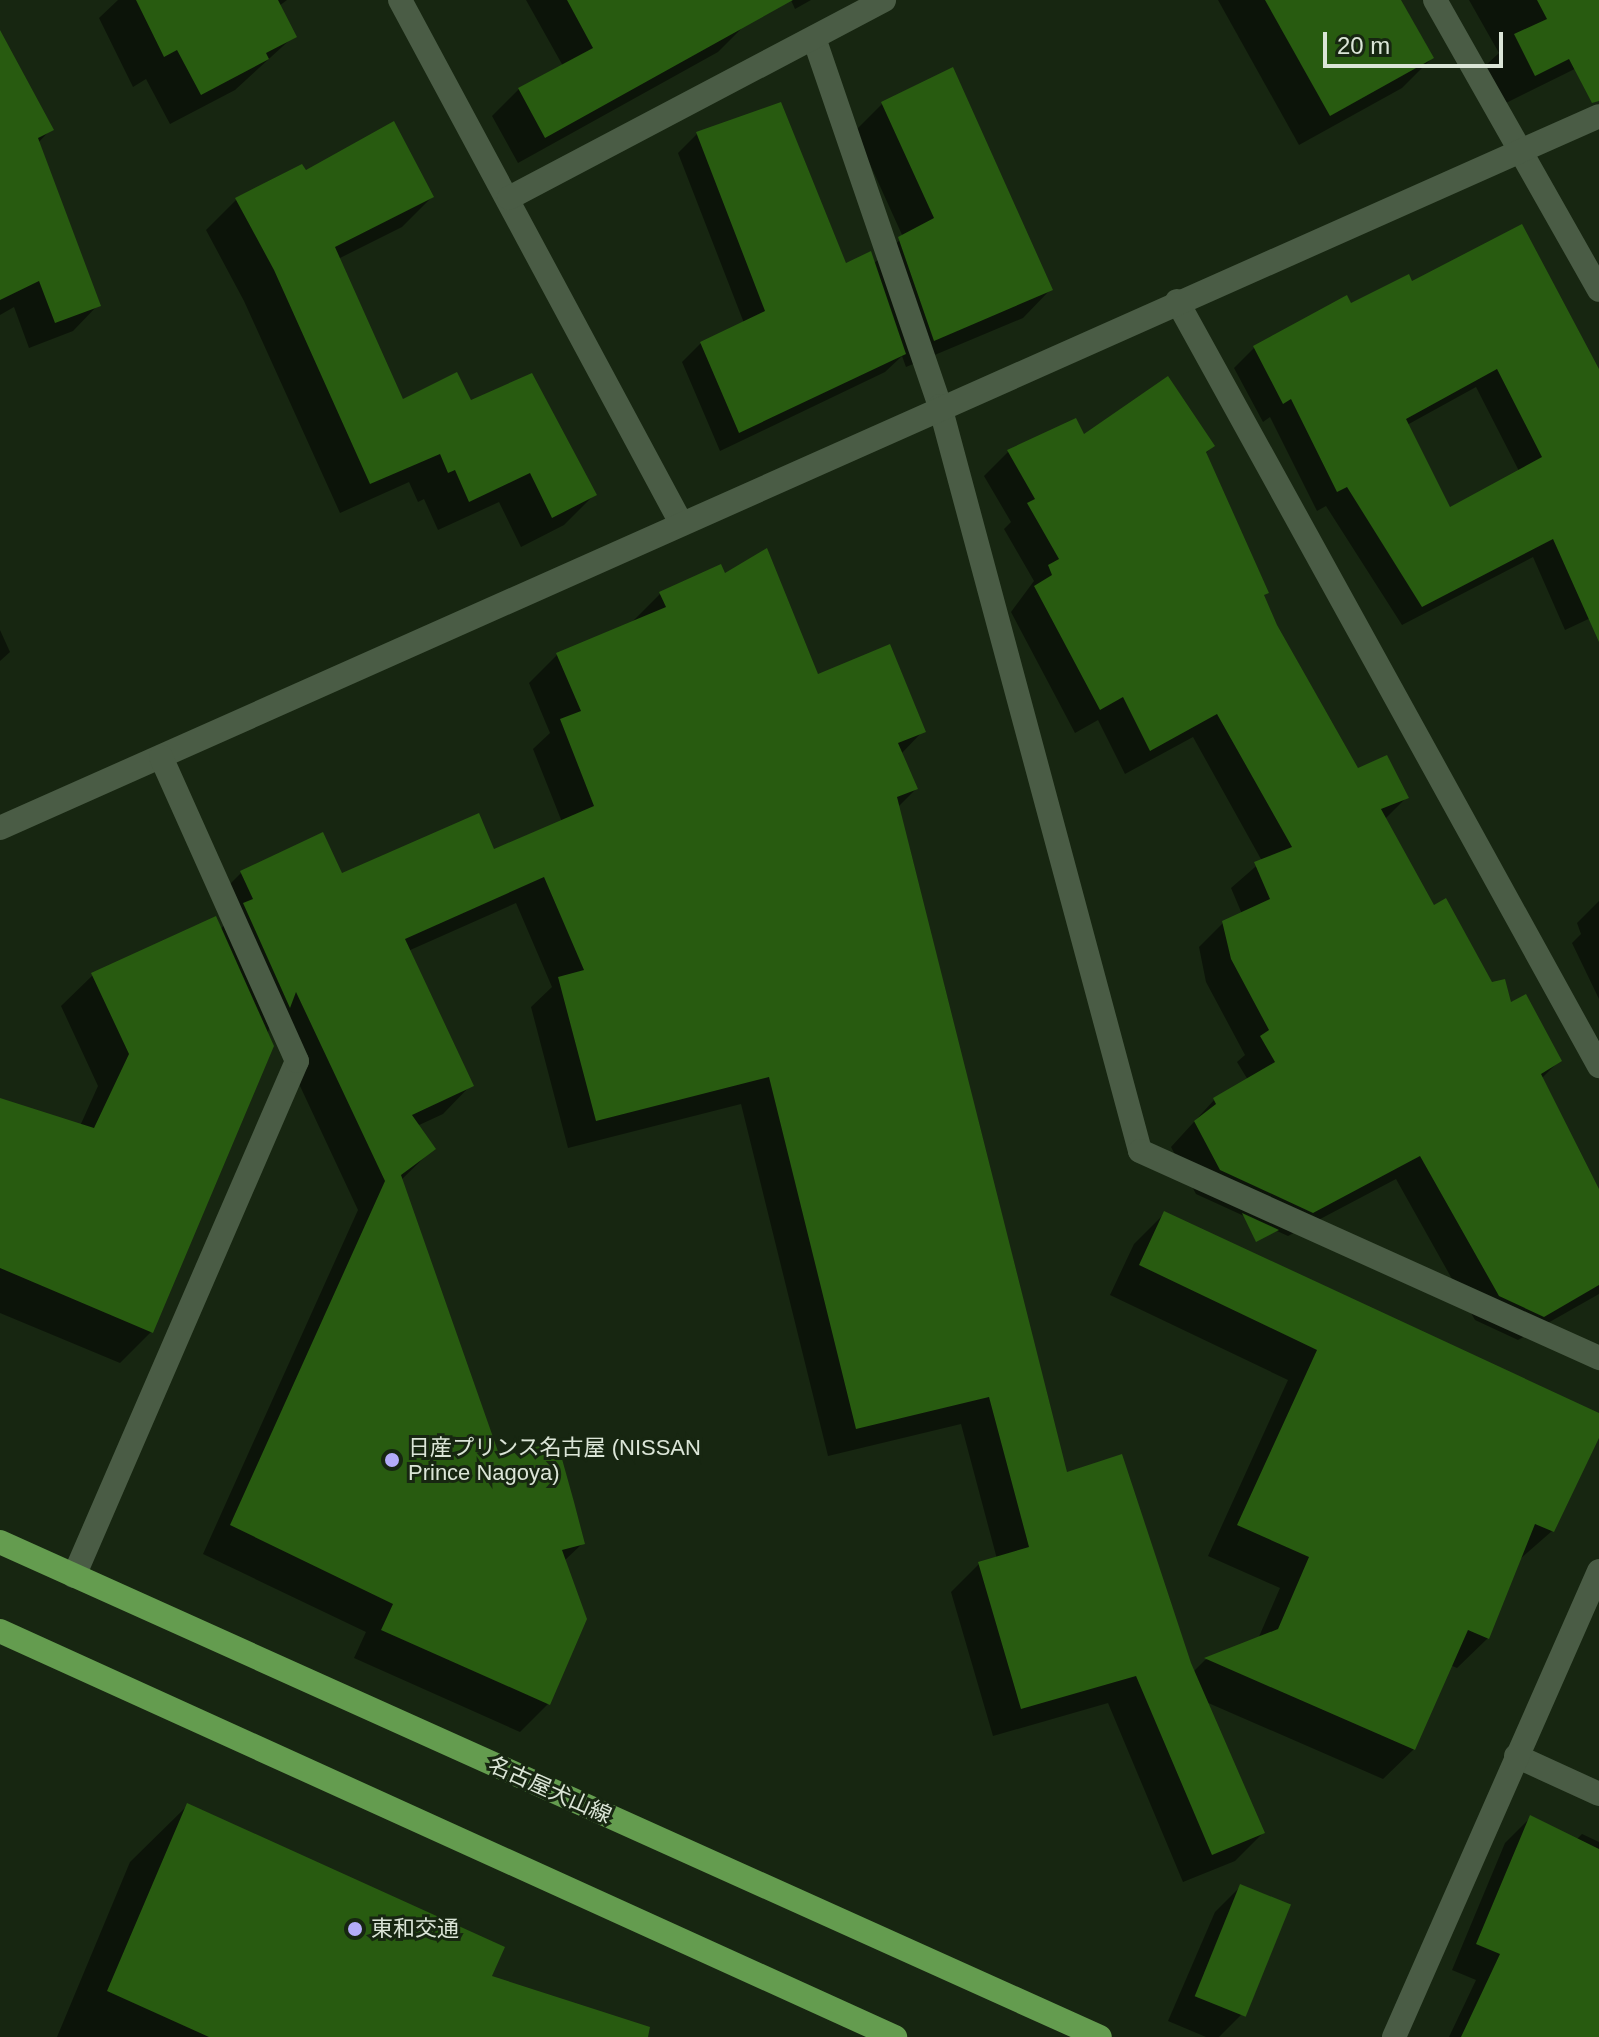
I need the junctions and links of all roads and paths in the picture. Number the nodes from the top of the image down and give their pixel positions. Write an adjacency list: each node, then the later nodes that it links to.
1 (400, 0): 7 (street)
2 (884, 0): 4 (street)
3 (1435, 0): 6 (street)
4 (814, 38): 7 (street); 10 (street)
5 (1599, 116): 6 (street)
6 (1520, 150): 8 (street); 9 (street)
7 (509, 198): 11 (street)
8 (1599, 290)
9 (1177, 301): 10 (street); 14 (street)
10 (940, 406): 11 (street); 15 (street)
11 (681, 523): 12 (street)
12 (161, 757): 13 (street); 18 (street)
13 (0, 828)
14 (1599, 1066)
15 (1599, 1358)
16 (0, 1542): 18 (main road, 名古屋犬山線)
17 (1599, 1571): 20 (street)
18 (74, 1576): 23 (main road, 名古屋犬山線)
19 (0, 1631): 22 (main road)
20 (1516, 1756): 21 (street); 24 (street)
21 (1599, 1794)
22 (895, 2037)
23 (1100, 2037)
24 (1394, 2037)

